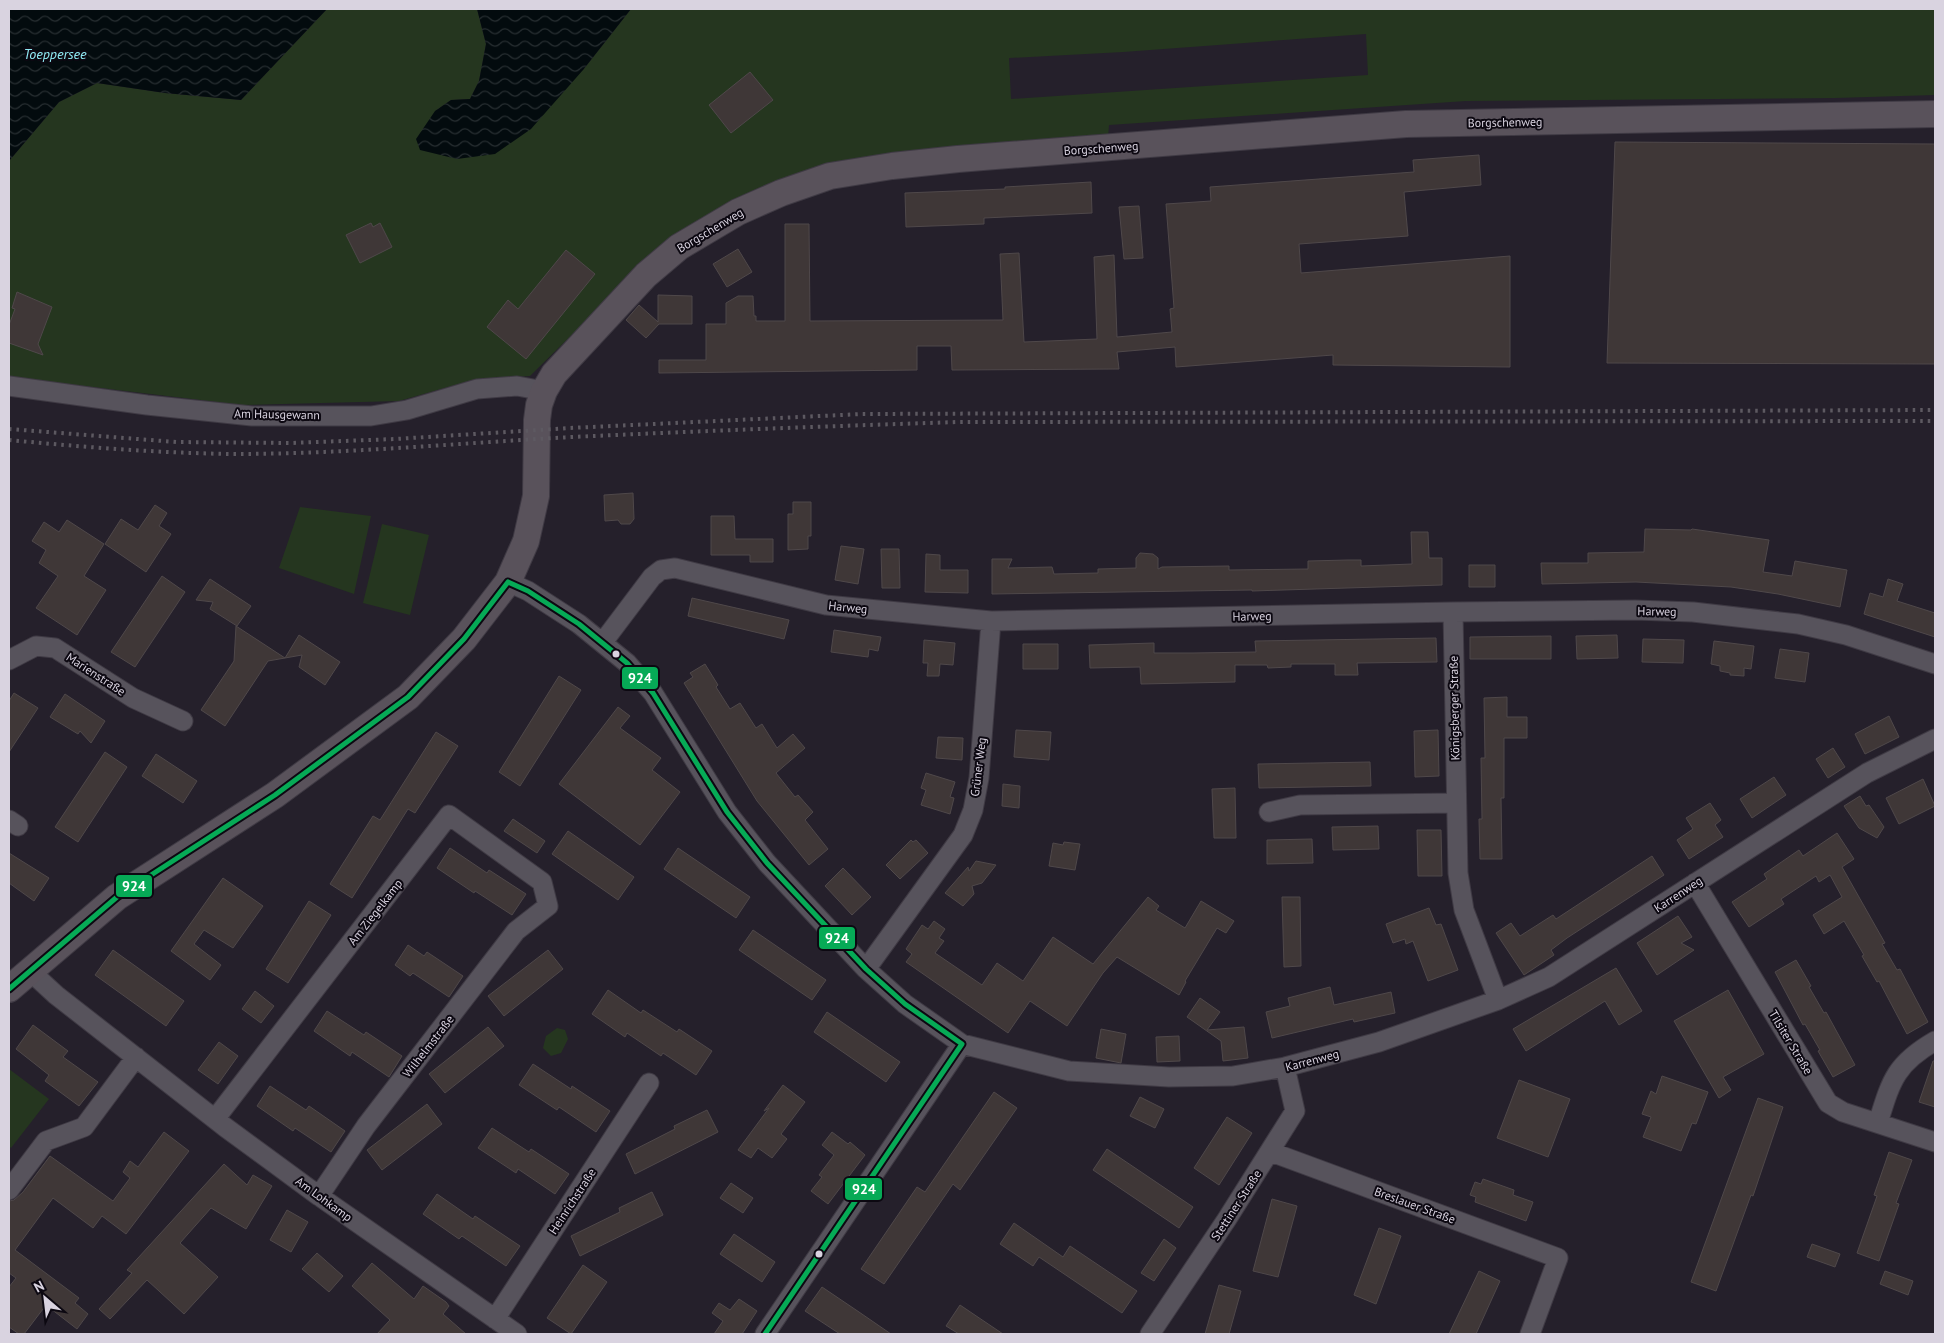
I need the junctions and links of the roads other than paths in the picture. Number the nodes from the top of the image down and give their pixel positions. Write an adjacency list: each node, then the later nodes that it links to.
1 (1935, 114): 3 (main road, Borgschenweg)
2 (9, 386): 3 (street, Am Hausgewann)
3 (544, 391): 4 (main road, Borgschenweg)
4 (508, 582): 7 (street); 17 (main road, Borgschenweg)
5 (1453, 612): 6 (street, Harweg); 9 (street, Harweg); 12 (street, Königsberger Straße)
6 (991, 621): 7 (street, Harweg); 16 (street, Grüner Weg)
7 (603, 642): 16 (street)
8 (9, 660): 10 (street, Marienstraße)
9 (1935, 664)
10 (182, 721)
11 (1935, 739): 14 (street, Karrenweg)
12 (1456, 803): 13 (street); 19 (street, Königsberger Straße)
13 (1269, 812)
14 (1695, 883): 19 (street, Karrenweg); 26 (street, Tilsiter Straße)
15 (548, 906): 25 (street, Am Ziegelkamp); 30 (street, Wilhelmstraße)
16 (866, 969): 21 (street)
17 (30, 971): 18 (main road, Borgschenweg); 22 (street, Am Lohkamp)
18 (9, 989)
19 (1498, 1000): 23 (street, Karrenweg)
20 (1935, 1041): 26 (street)
21 (962, 1044): 23 (street, Karrenweg); 33 (street)
22 (136, 1057): 25 (street, Am Lohkamp); 29 (street)
23 (1285, 1067): 28 (street, Stettiner Straße)
24 (649, 1083): 31 (street, Heinrichstraße)
25 (215, 1119): 30 (street, Am Lohkamp)
26 (1878, 1123): 27 (street, Tilsiter Straße)
27 (1935, 1142)
28 (1271, 1152): 34 (street, Stettiner Straße); 35 (street, Breslauer Straße)
29 (9, 1190)
30 (320, 1196): 31 (street, Am Lohkamp)
31 (495, 1318): 32 (street, Am Lohkamp)
32 (516, 1334)
33 (765, 1334)
34 (1150, 1334)
35 (1530, 1334)

